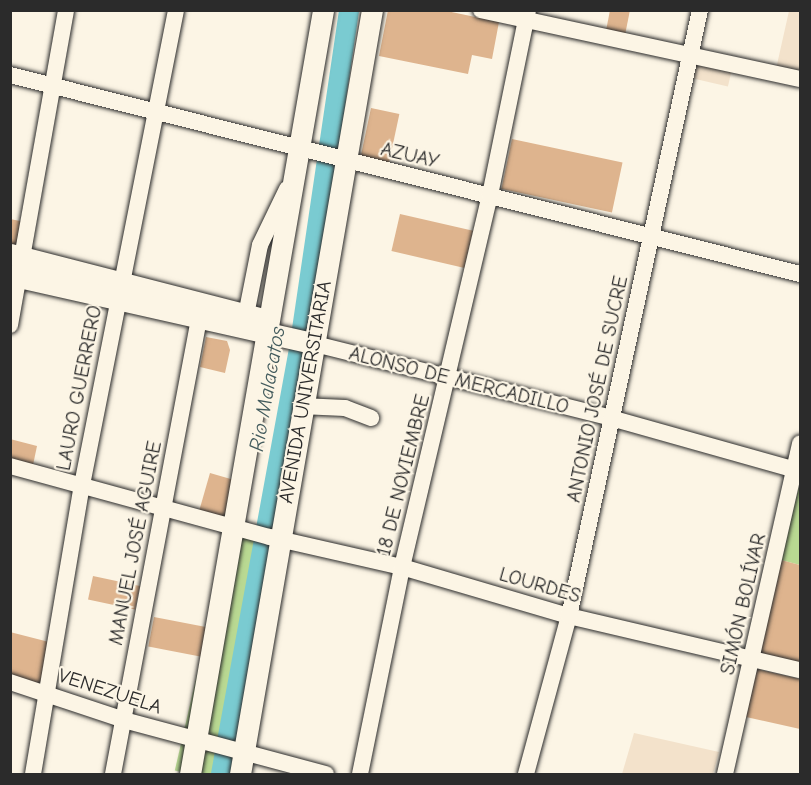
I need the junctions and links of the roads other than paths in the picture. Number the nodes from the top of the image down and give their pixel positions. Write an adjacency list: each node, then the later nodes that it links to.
1 (66, 10): 11 (street)
2 (176, 10): 12 (street, LAURO GUERRERO)
3 (323, 10): 13 (main road)
4 (372, 10): 14 (main road, AVENIDA UNIVERSITARIA)
5 (481, 10): 7 (street)
6 (700, 10): 8 (street, ANTONIO JOSÉ DE SUCRE)
7 (527, 16): 8 (street); 16 (street, 18 DE NOVIEMBRE)
8 (691, 56): 10 (street); 17 (street, ANTONIO JOSÉ DE SUCRE)
9 (10, 75): 11 (street, AZUAY)
10 (801, 80)
11 (54, 86): 12 (street, AZUAY); 18 (street)
12 (156, 112): 13 (street, AZUAY); 20 (street, LAURO GUERRERO)
13 (300, 148): 14 (street, AZUAY); 15 (main road)
14 (340, 159): 16 (street, AZUAY); 26 (main road, AVENIDA UNIVERSITARIA)
15 (292, 180): 21 (street); 25 (main road)
16 (490, 195): 17 (street, AZUAY); 27 (street, 18 DE NOVIEMBRE)
17 (652, 237): 19 (street, AZUAY); 30 (street, ANTONIO JOSÉ DE SUCRE)
18 (16, 266): 20 (main road, ALONSO DE MERCADILLO); 24 (street)
19 (801, 274)
20 (119, 292): 22 (main road, ALONSO DE MERCADILLO); 23 (main road, ALONSO DE MERCADILLO); 34 (street, LAURO GUERRERO)
21 (246, 315): 22 (main road, ALONSO DE MERCADILLO); 25 (main road, ALONSO DE MERCADILLO)
22 (222, 316): 23 (main road, ALONSO DE MERCADILLO); 25 (main road, ALONSO DE MERCADILLO)
23 (199, 319): 35 (street, MANUEL JOSÉ AGUIRE)
24 (10, 325)
25 (269, 330): 26 (main road, ALONSO DE MERCADILLO); 36 (main road)
26 (309, 343): 27 (street, ALONSO DE MERCADILLO); 28 (main road, AVENIDA UNIVERSITARIA)
27 (448, 377): 30 (street, ALONSO DE MERCADILLO); 38 (street, 18 DE NOVIEMBRE)
28 (301, 406): 29 (street); 37 (main road, AVENIDA UNIVERSITARIA)
29 (371, 418)
30 (611, 418): 33 (street, ALONSO DE MERCADILLO); 39 (street, ANTONIO JOSÉ DE SUCRE)
31 (801, 443): 33 (street, SIMÓN BOLÍVAR)
32 (10, 466): 34 (street, LOURDES)
33 (798, 470): 40 (street, SIMÓN BOLÍVAR)
34 (82, 485): 35 (street, LOURDES); 43 (street, LAURO GUERRERO)
35 (162, 508): 36 (street, LOURDES); 44 (street, MANUEL JOSÉ AGUIRE)
36 (237, 528): 37 (street, LOURDES); 45 (main road)
37 (275, 538): 38 (street, LOURDES); 46 (main road, AVENIDA UNIVERSITARIA)
38 (402, 567): 39 (street, LOURDES); 52 (street, 18 DE NOVIEMBRE)
39 (569, 616): 40 (street, LOURDES); 53 (street, ANTONIO JOSÉ DE SUCRE)
40 (753, 660): 41 (street, LOURDES); 54 (street, SIMÓN BOLÍVAR)
41 (801, 670)
42 (10, 682): 43 (street, VENEZUELA)
43 (47, 692): 44 (street, VENEZUELA); 47 (street, LAURO GUERRERO)
44 (124, 720): 45 (street, VENEZUELA); 48 (street, MANUEL JOSÉ AGUIRE)
45 (200, 741): 46 (street, VENEZUELA); 49 (main road)
46 (238, 752): 50 (main road, AVENIDA UNIVERSITARIA); 51 (street, VENEZUELA)
47 (33, 774)
48 (113, 774)
49 (190, 774)
50 (240, 774)
51 (326, 774)
52 (360, 774)
53 (526, 774)
54 (725, 774)

